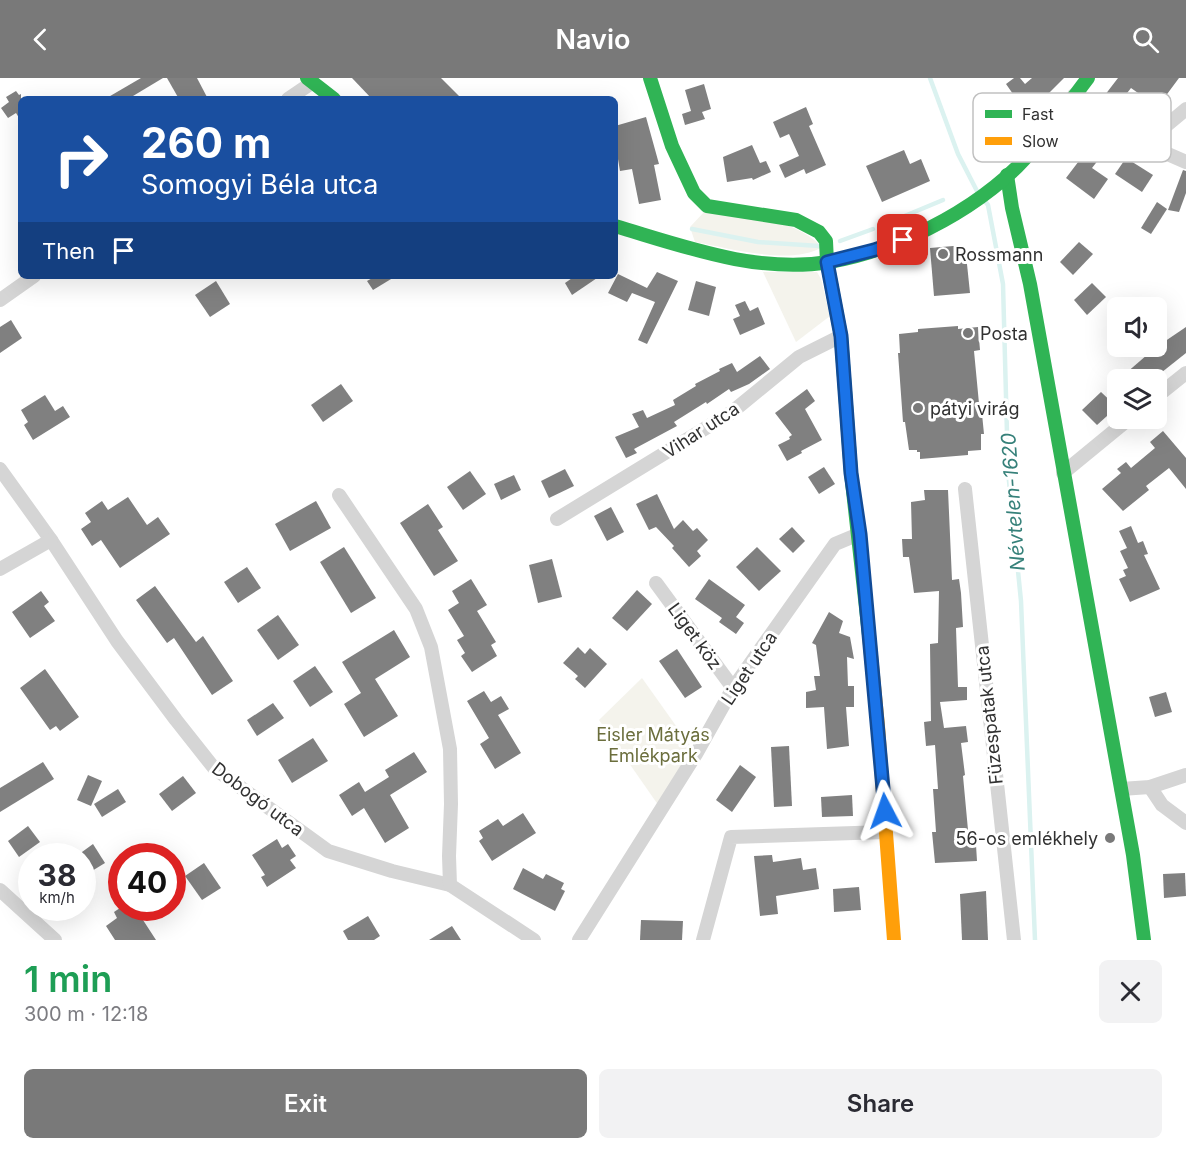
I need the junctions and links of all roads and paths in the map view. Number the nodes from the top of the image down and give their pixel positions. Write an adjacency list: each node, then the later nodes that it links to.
1 (650, 78): 14 (street)
2 (1088, 78): 4 (street)
3 (310, 80): 5 (street); 6 (street)
4 (1076, 93)
5 (291, 96)
6 (330, 96)
7 (1186, 109): 8 (street)
8 (1171, 122)
9 (1171, 156): 11 (street)
10 (1019, 162): 12 (street)
11 (1186, 162)
12 (1007, 175): 14 (street); 22 (street)
13 (618, 227): 14 (street)
14 (827, 262): 17 (street)
15 (30, 279): 16 (street)
16 (0, 300)
17 (841, 336): 25 (street, Vihar utca); 26 (street)
18 (1186, 373): 19 (street)
19 (1167, 388)
20 (1117, 429): 22 (street)
21 (0, 469): 27 (street, Dobogó utca)
22 (1063, 473): 33 (street)
23 (965, 489): 43 (street, Füzespatak utca)
24 (339, 495): 36 (street)
25 (557, 519)
26 (860, 534): 30 (street, Liget utca); 35 (street)
27 (51, 540): 28 (street); 36 (street, Dobogó utca)
28 (0, 569)
29 (656, 584): 30 (street, Liget köz)
30 (733, 688): 40 (street, Liget utca)
31 (1186, 776): 32 (street)
32 (1150, 787): 33 (street); 34 (street)
33 (1121, 789): 44 (street)
34 (1186, 824)
35 (886, 832): 41 (street); 42 (street)
36 (450, 885): 39 (street, Dobogó utca)
37 (0, 890): 38 (street)
38 (55, 940)
39 (534, 940)
40 (579, 940)
41 (703, 940)
42 (894, 940)
43 (1014, 940)
44 (1144, 940)

